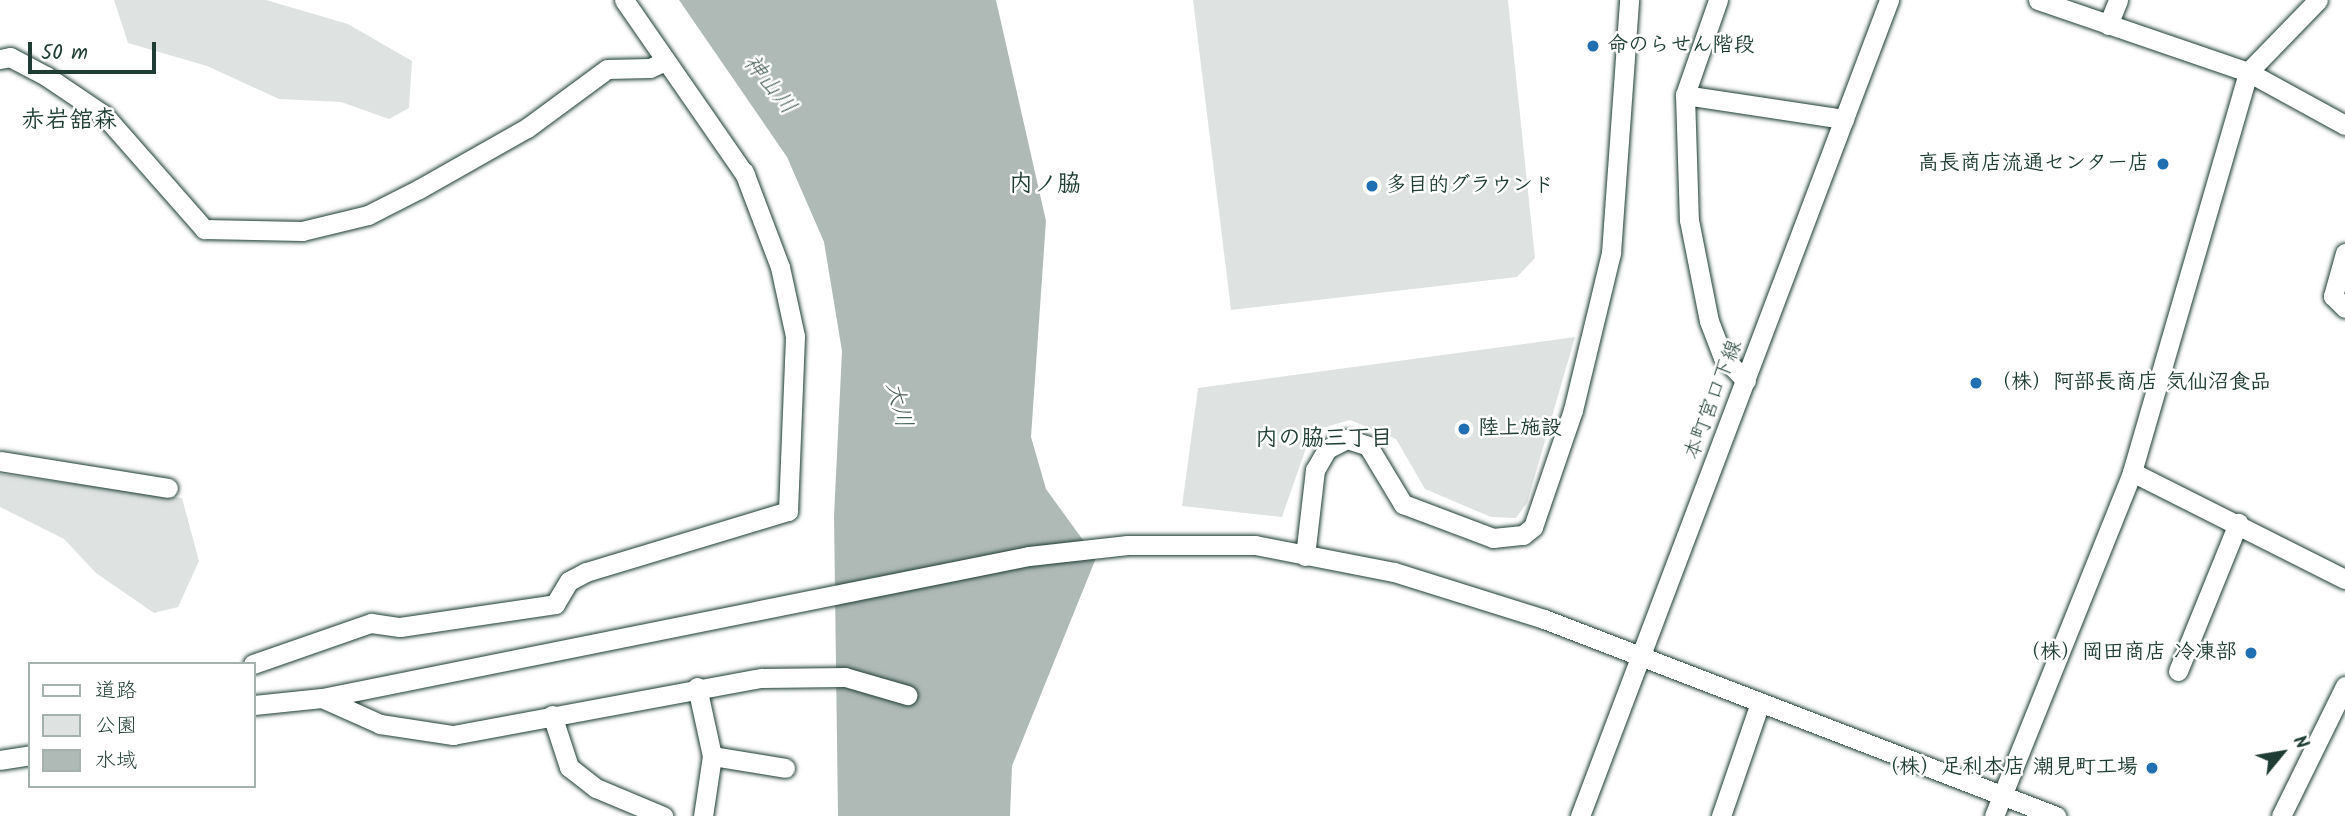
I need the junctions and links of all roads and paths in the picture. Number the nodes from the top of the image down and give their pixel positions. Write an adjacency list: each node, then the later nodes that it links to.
1 (624, 0): 10 (street)
2 (1629, 0): 22 (street)
3 (1718, 0): 12 (street)
4 (1889, 0): 13 (street, 本町宮口下線)
5 (2038, 0): 8 (street)
6 (2118, 0): 8 (street)
7 (2318, 0): 11 (street)
8 (2108, 25): 11 (street)
9 (0, 59): 10 (street)
10 (665, 61): 25 (street)
11 (2248, 72): 14 (street); 19 (street)
12 (1685, 94): 13 (street); 17 (street)
13 (1844, 119): 17 (street, 本町宮口下線)
14 (2345, 125)
15 (2345, 253): 16 (street)
16 (2345, 308)
17 (1746, 381): 24 (street, 本町宮口下線)
18 (0, 461): 20 (street)
19 (2132, 472): 21 (street); 38 (street)
20 (168, 488)
21 (2238, 523): 23 (street); 26 (street)
22 (1305, 556): 24 (street); 30 (street)
23 (2345, 579)
24 (1641, 657): 31 (street); 41 (street, 本町宮口下線)
25 (256, 663)
26 (2178, 671)
27 (2345, 686): 45 (street)
28 (697, 687): 29 (street); 33 (street); 35 (street)
29 (907, 695)
30 (322, 698): 32 (street); 33 (street)
31 (1760, 703): 38 (street); 42 (street)
32 (256, 704)
33 (552, 715): 39 (street)
34 (28, 755): 36 (street)
35 (712, 756): 37 (street); 40 (street)
36 (0, 760)
37 (785, 768)
38 (2002, 795): 43 (street); 44 (street)
39 (663, 816)
40 (703, 816)
41 (1580, 816)
42 (1721, 816)
43 (1994, 816)
44 (2056, 816)
45 (2281, 816)

